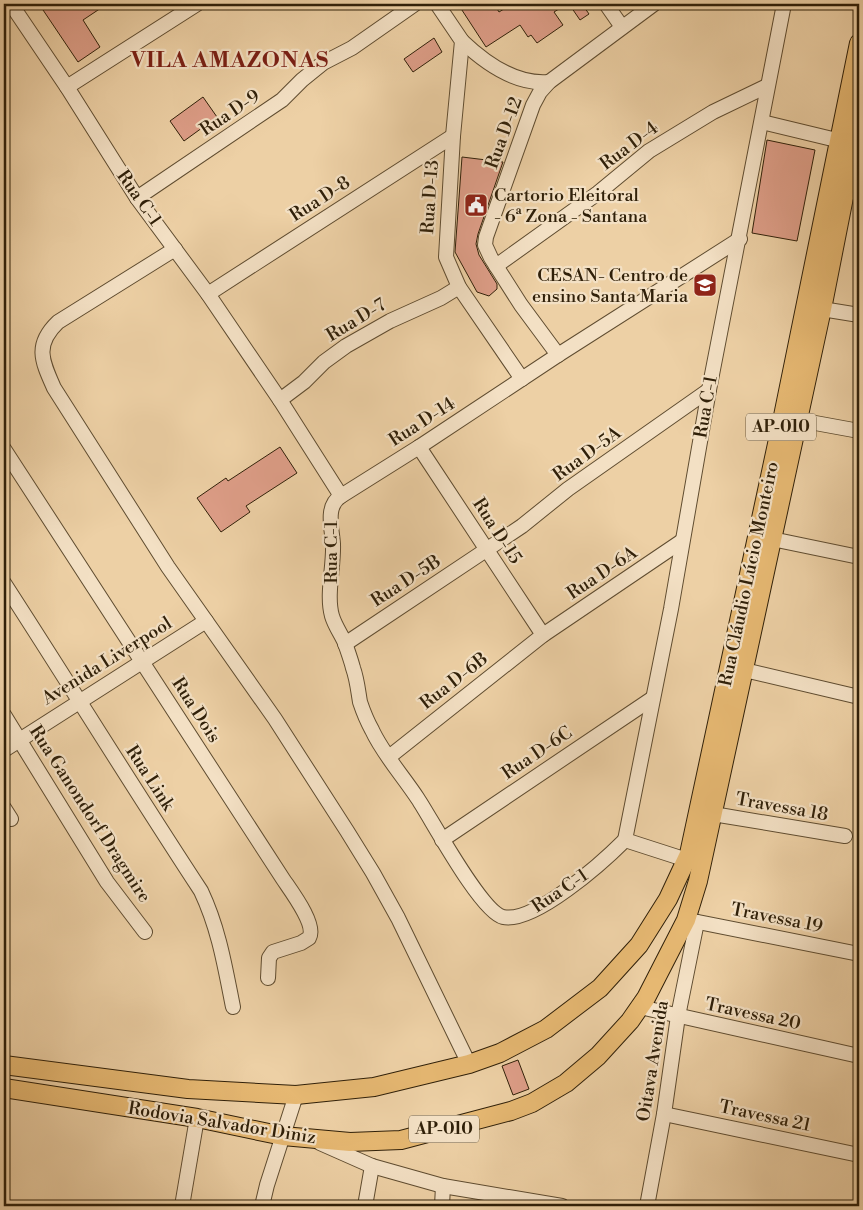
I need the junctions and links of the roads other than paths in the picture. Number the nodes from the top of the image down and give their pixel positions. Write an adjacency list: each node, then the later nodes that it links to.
1 (11, 4): 13 (street, Rua C-1)
2 (197, 4): 13 (street)
3 (415, 4): 19 (street, Rua D-9)
4 (436, 4): 9 (street)
5 (606, 4): 8 (street)
6 (654, 4): 8 (street, Rua D-12)
7 (784, 4): 12 (street, Rua C-1)
8 (622, 26): 11 (street, Rua D-12)
9 (462, 41): 11 (street); 16 (street, Rua D-13)
10 (859, 43): 17 (main road, Rua Cláudio Lúcio Monteiro / AP-010)
11 (549, 82): 22 (street, Rua D-12)
12 (767, 86): 15 (street, Rua C-1); 22 (street, Rua D-4)
13 (67, 87): 19 (street, Rua C-1)
14 (859, 121): 17 (main road, Rua Cláudio Lúcio Monteiro / AP-010)
15 (762, 122): 17 (street); 20 (street, Rua C-1)
16 (453, 136): 23 (street, Rua D-13); 24 (street, Rua D-8)
17 (847, 142): 18 (main road, Rua Cláudio Lúcio Monteiro / AP-010)
18 (845, 191): 25 (main road, Rua Cláudio Lúcio Monteiro / AP-010); 31 (main road, Rua Cláudio Lúcio Monteiro / AP-010)
19 (137, 198): 21 (street, Rua C-1)
20 (740, 239): 27 (street, Rua D-14); 29 (street, Rua C-1)
21 (175, 249): 24 (street, Rua C-1); 41 (street)
22 (496, 266): 27 (street, Rua D-12)
23 (459, 287): 28 (street, Rua D-13); 30 (street, Rua D-7)
24 (208, 294): 30 (street, Rua C-1)
25 (822, 309): 26 (street); 31 (main road, Rua Cláudio Lúcio Monteiro / AP-010)
26 (859, 315)
27 (558, 355): 28 (street, Rua D-14)
28 (522, 379): 33 (street, Rua D-14)
29 (709, 390): 37 (street, Rua C-1); 38 (street, Rua D-5A)
30 (280, 400): 35 (street, Rua C-1)
31 (790, 418): 32 (street); 36 (main road, Rua Cláudio Lúcio Monteiro / AP-010); 45 (main road, Rua Cláudio Lúcio Monteiro / AP-010)
32 (859, 431)
33 (419, 447): 35 (street, Rua D-14); 38 (street, Rua D-15)
34 (4, 449): 44 (street, Rua Dois)
35 (341, 496): 43 (street, Rua C-1)
36 (772, 539): 39 (street); 45 (main road, Rua Cláudio Lúcio Monteiro / AP-010)
37 (682, 541): 42 (street, Rua D-6A); 47 (street, Rua C-1)
38 (487, 550): 42 (street, Rua D-15); 43 (street, Rua D-5B)
39 (859, 557)
40 (4, 583): 48 (street, Rua Link)
41 (206, 621): 44 (street, Avenida Liverpool); 66 (street)
42 (542, 636): 52 (street, Rua D-6B)
43 (345, 644): 52 (street, Rua C-1)
44 (142, 661): 48 (street, Avenida Liverpool); 61 (street, Rua Dois)
45 (736, 668): 46 (street); 53 (main road, Rua Cláudio Lúcio Monteiro / AP-010)
46 (859, 697)
47 (653, 698): 55 (street, Rua D-6C); 56 (street, Rua C-1)
48 (81, 701): 50 (street, Avenida Liverpool); 62 (street, Rua Link)
49 (4, 715): 50 (street, Rua Ganondorf Dragmire)
50 (19, 739): 51 (street, Avenida Liverpool); 59 (street, Rua Ganondorf Dragmire)
51 (4, 750)
52 (389, 757): 55 (street, Rua C-1)
53 (706, 812): 54 (street, Travessa 18); 57 (main road, Rodovia Salvador Diniz / AP-010)
54 (845, 836)
55 (442, 840): 56 (street, Rua C-1)
56 (625, 840): 57 (street)
57 (694, 863): 58 (main road, Rodovia Salvador Diniz / AP-010); 66 (main road, Rodovia Salvador Diniz / AP-010)
58 (692, 921): 60 (street, Travessa 19); 63 (main road, Rodovia Salvador Diniz / AP-010); 64 (street, Oitava Avenida)
59 (145, 932)
60 (859, 954)
61 (268, 978)
62 (233, 1007)
63 (640, 1007): 64 (street, Travessa 20); 75 (main road, Rodovia Salvador Diniz / AP-010)
64 (678, 1016): 65 (street, Travessa 20); 72 (street, Oitava Avenida)
65 (859, 1056)
66 (470, 1064): 70 (main road, Rodovia Salvador Diniz / AP-010)
67 (4, 1065): 68 (main road, Rodovia Salvador Diniz / AP-010)
68 (150, 1084): 70 (main road, Rodovia Salvador Diniz / AP-010); 71 (main road)
69 (4, 1088): 71 (main road, Rodovia Salvador Diniz / AP-010)
70 (296, 1095): 74 (street)
71 (145, 1110): 73 (main road, Rodovia Salvador Diniz / AP-010)
72 (664, 1114): 76 (street, Travessa 21); 85 (street, Oitava Avenida)
73 (197, 1118): 74 (main road, Rodovia Salvador Diniz / AP-010); 80 (street)
74 (283, 1136): 75 (main road, Rodovia Salvador Diniz / AP-010); 81 (street)
75 (312, 1140): 77 (street)
76 (859, 1155)
77 (372, 1166): 78 (street); 82 (street)
78 (443, 1186): 79 (street); 83 (street)
79 (545, 1205): 84 (street)
80 (182, 1206)
81 (262, 1206)
82 (365, 1206)
83 (442, 1206)
84 (562, 1206)
85 (647, 1206)

